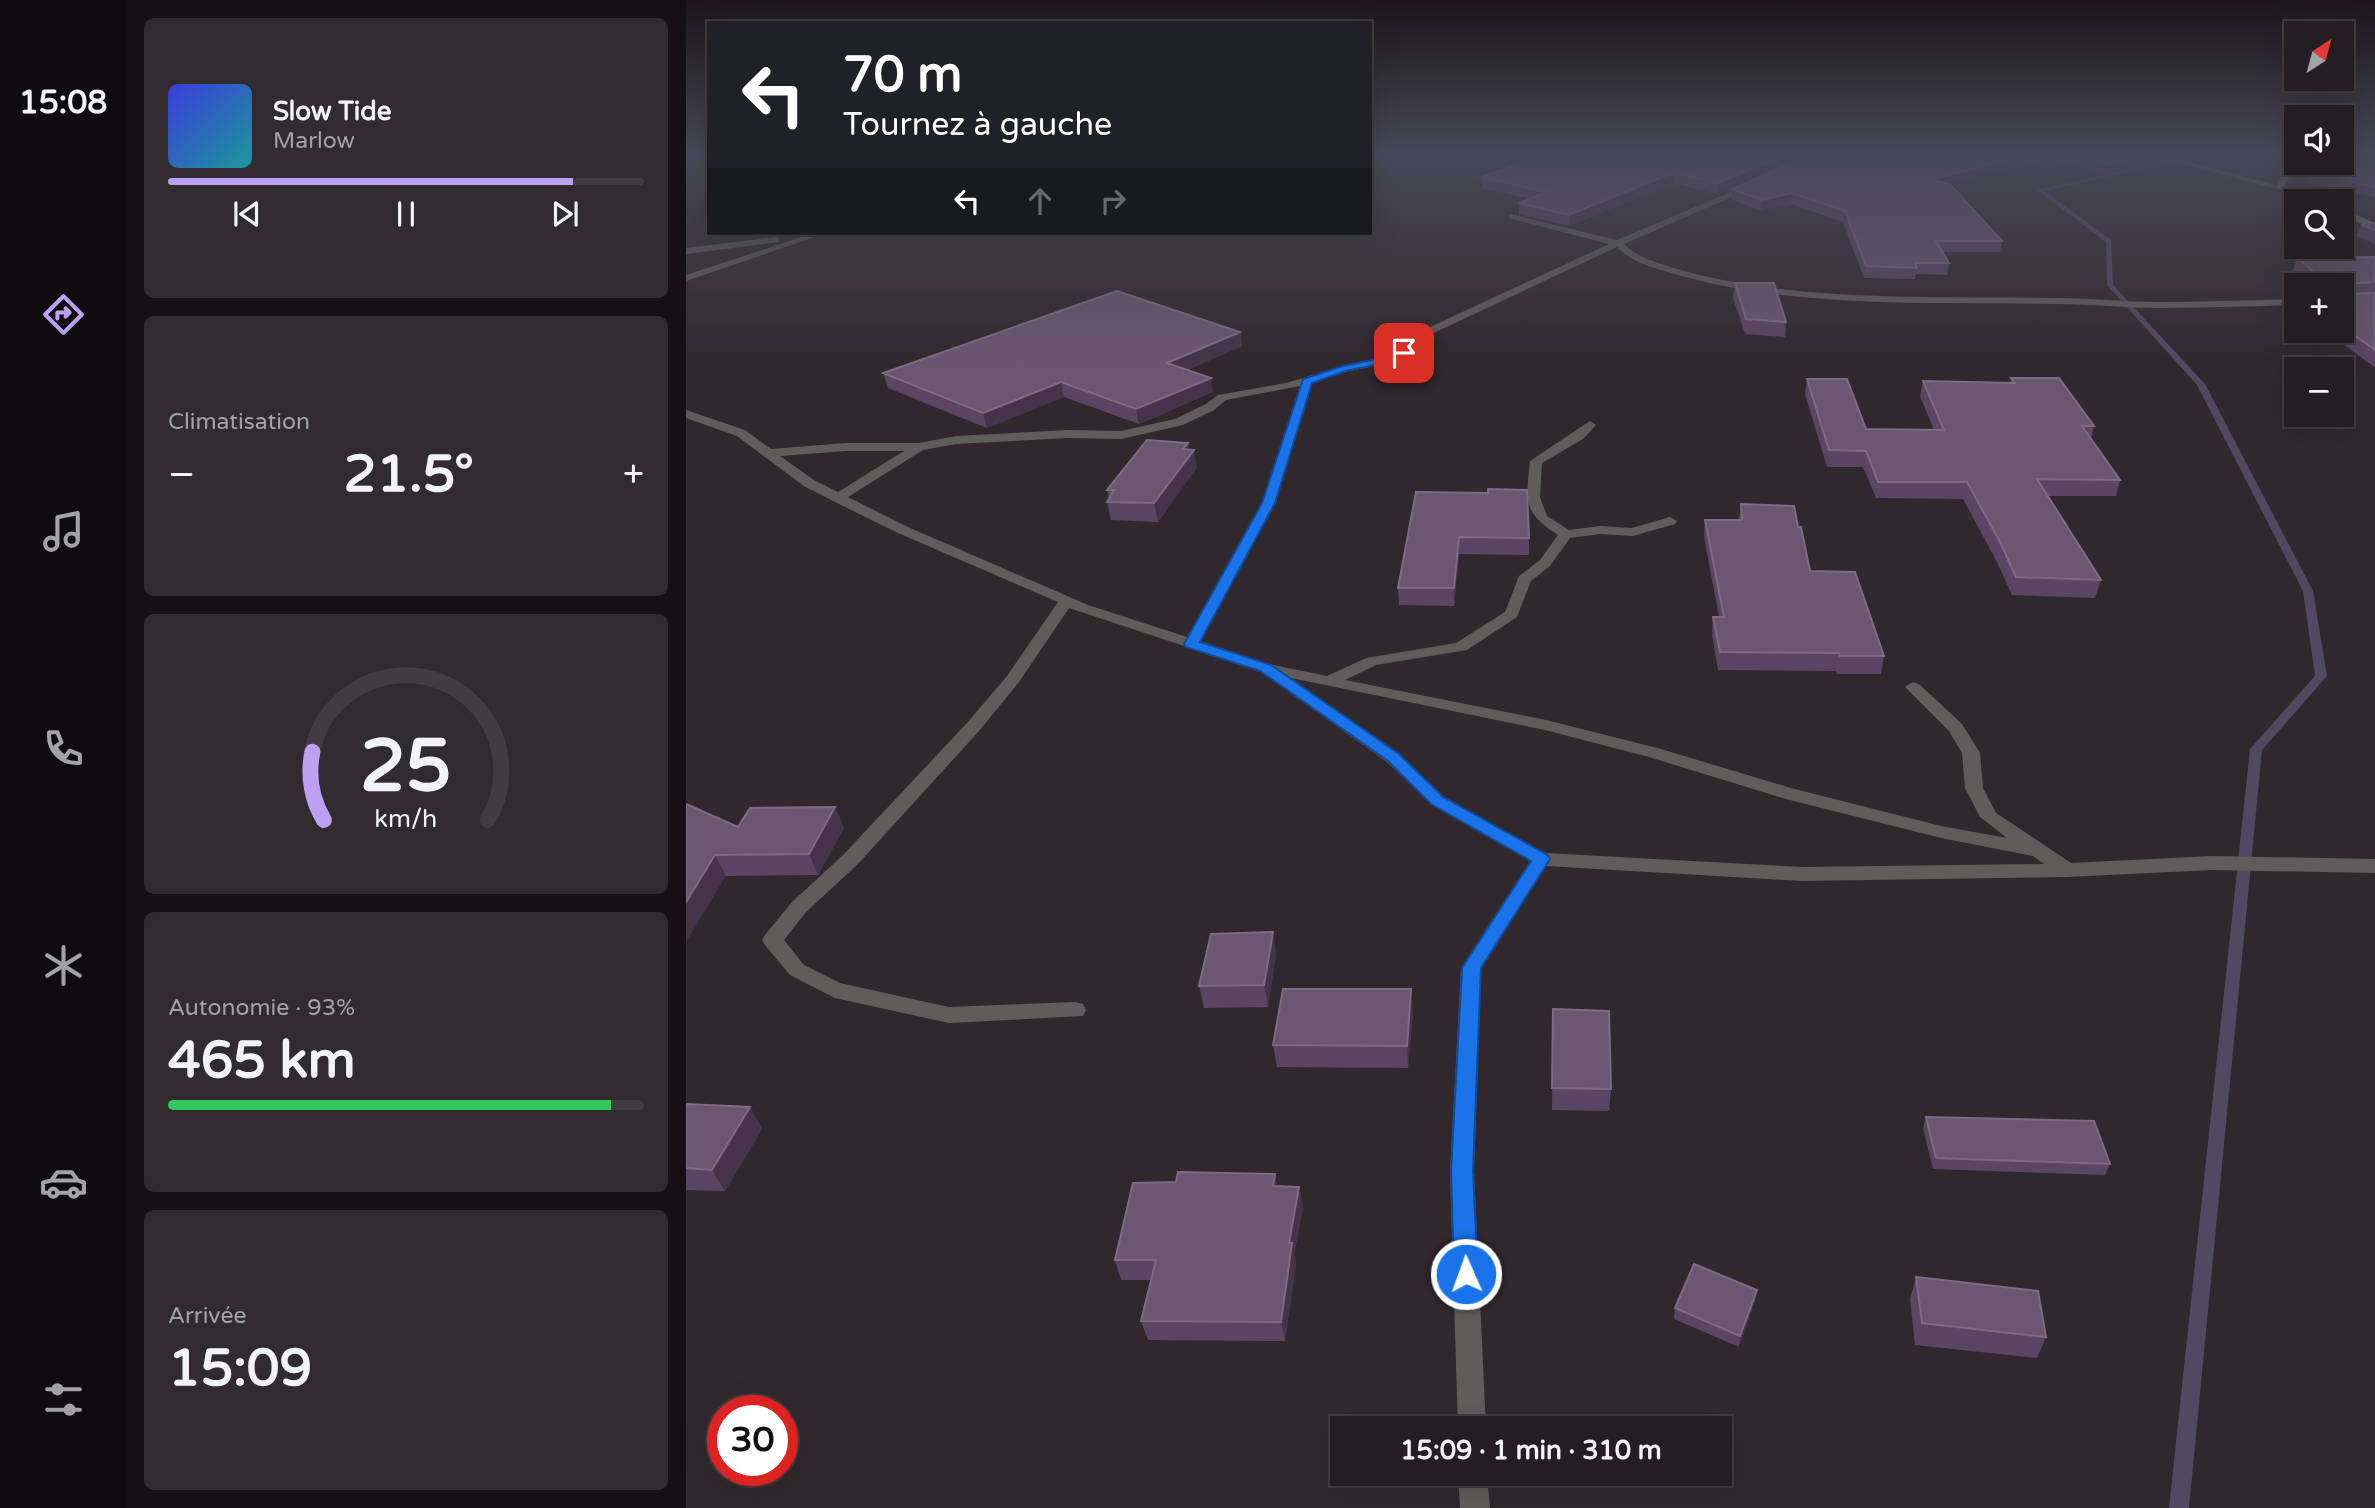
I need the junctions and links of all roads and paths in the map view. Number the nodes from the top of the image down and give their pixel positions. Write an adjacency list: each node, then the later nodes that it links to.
1 (1545, 224): 5 (street)
2 (1661, 224): 5 (street)
3 (813, 235): 6 (street)
4 (818, 235): 7 (street)
5 (1618, 243): 8 (street); 9 (street)
6 (686, 251)
7 (686, 278)
8 (2284, 302)
9 (1307, 381): 12 (street); 18 (street)
10 (686, 414): 13 (street)
11 (1590, 425): 16 (street)
12 (919, 447): 13 (street); 14 (street)
13 (766, 453): 14 (street)
14 (838, 498): 17 (street)
15 (1670, 522): 16 (street)
16 (1566, 534): 20 (street)
17 (1066, 601): 18 (street); 26 (street)
18 (1191, 644): 19 (street)
19 (1266, 668): 20 (street); 23 (street)
20 (1327, 682): 22 (street)
21 (1913, 687): 22 (street)
22 (2040, 851): 25 (street)
23 (1541, 859): 25 (street); 27 (street)
24 (2375, 866): 25 (street)
25 (2067, 870)
26 (1075, 1010)
27 (1472, 1416)
28 (1474, 1486): 29 (street)
29 (1475, 1508)

